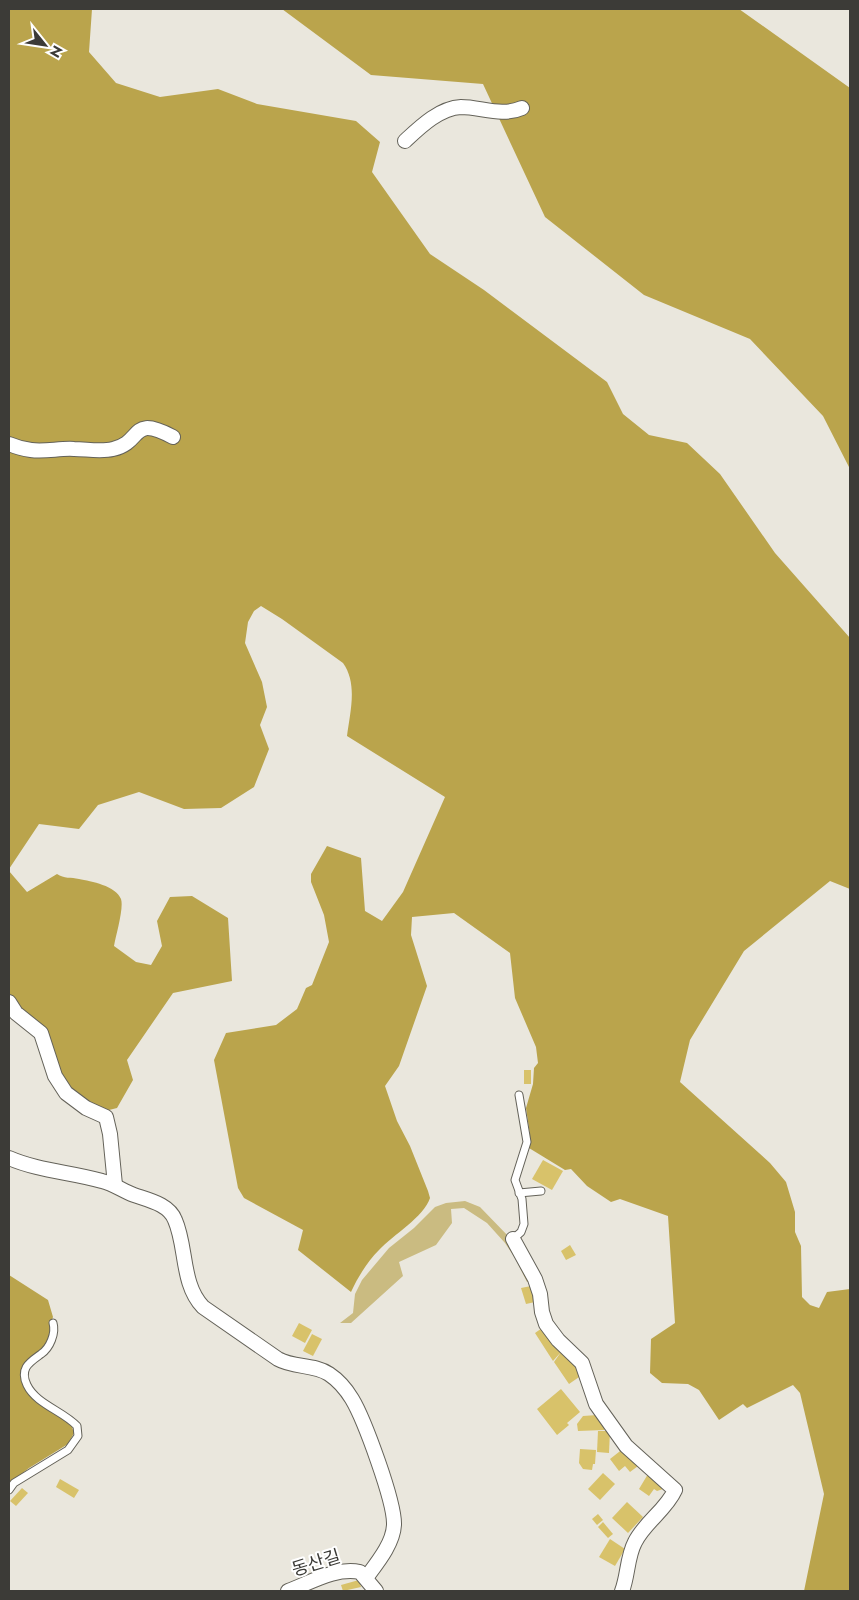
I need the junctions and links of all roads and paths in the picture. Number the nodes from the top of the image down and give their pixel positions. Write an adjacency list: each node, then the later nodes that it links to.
1 (522, 108): 2 (street)
2 (405, 141)
3 (173, 437): 4 (street)
4 (9, 444)
5 (9, 1002): 8 (street)
6 (520, 1095): 10 (lane)
7 (9, 1158): 8 (street)
8 (115, 1185): 14 (street)
9 (541, 1191): 10 (lane)
10 (519, 1193): 11 (lane)
11 (513, 1239): 18 (street)
12 (53, 1323): 13 (lane)
13 (9, 1490)
14 (366, 1578): 15 (street, 동산길); 17 (street)
15 (310, 1587): 16 (street, 동산길)
16 (288, 1591)
17 (376, 1591)
18 (622, 1591)

